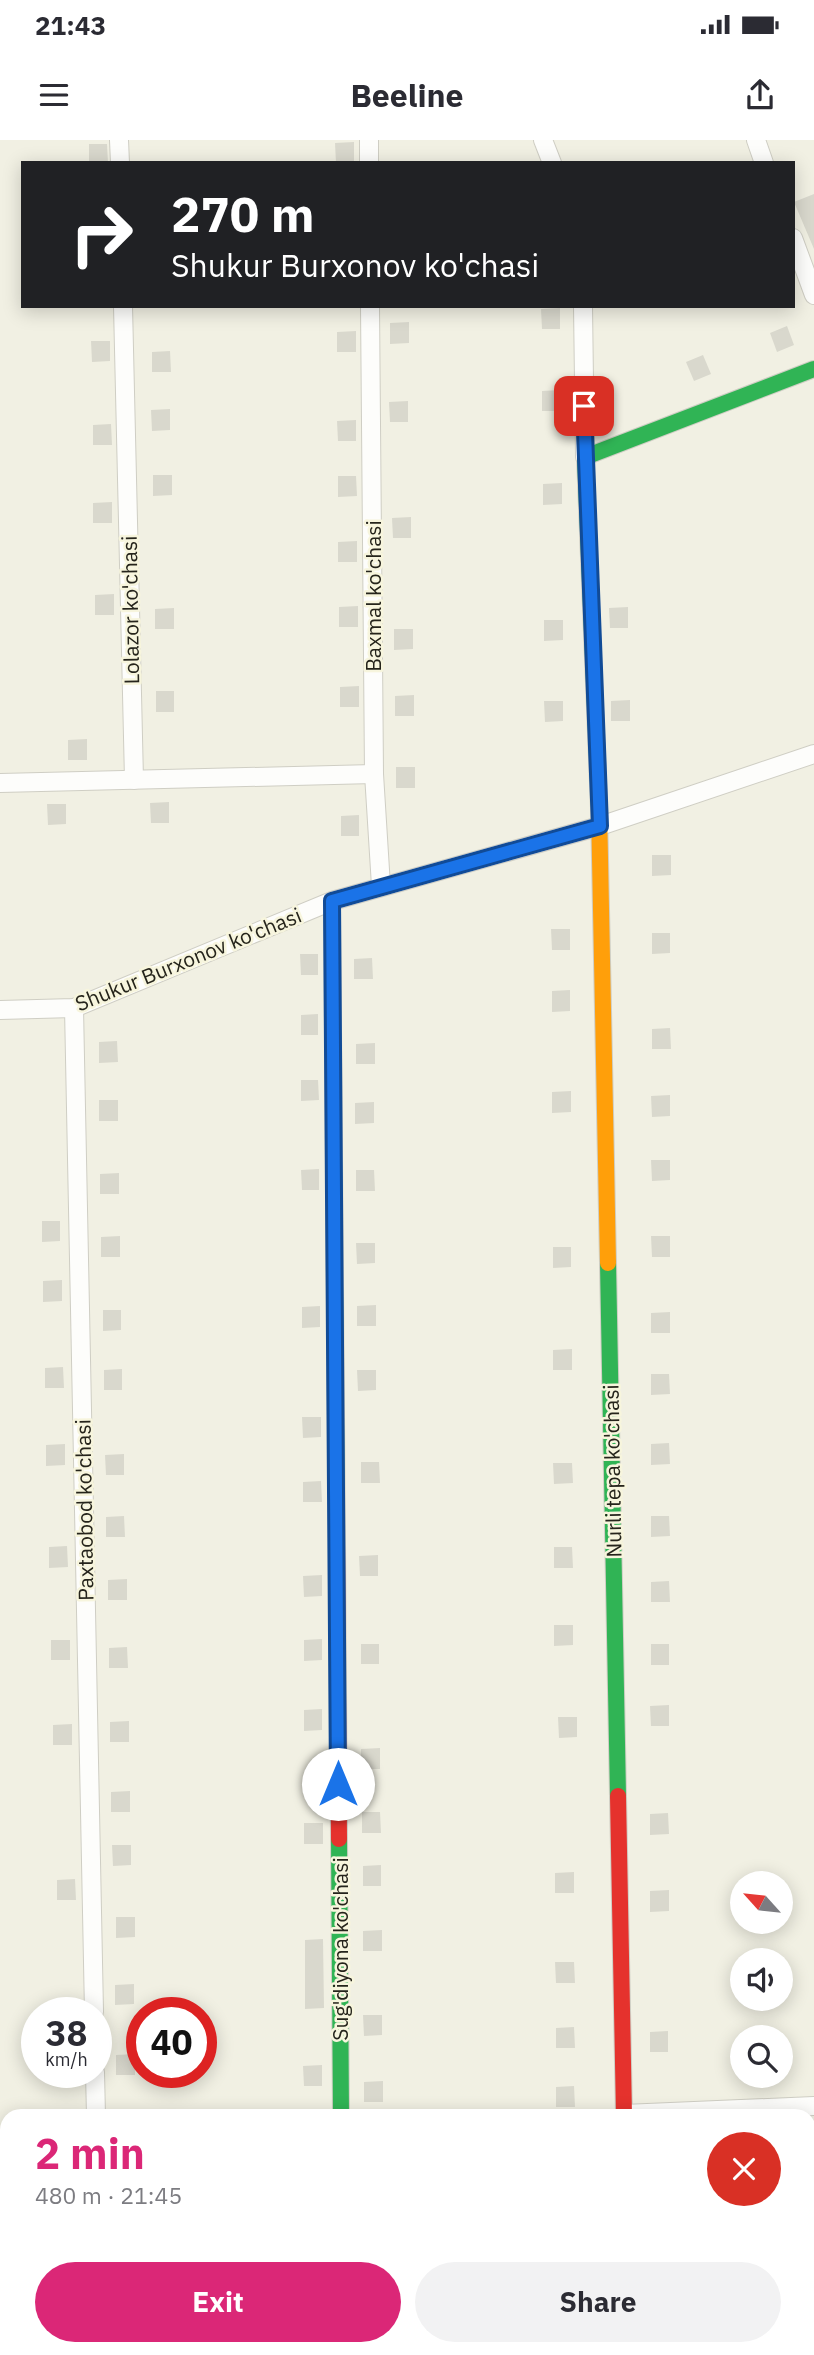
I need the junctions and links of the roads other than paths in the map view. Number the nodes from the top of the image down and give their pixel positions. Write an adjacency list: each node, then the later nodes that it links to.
1 (119, 140): 5 (street)
2 (369, 140): 6 (street)
3 (543, 140): 7 (street)
4 (756, 140): 8 (street)
5 (120, 161)
6 (369, 161)
7 (551, 161)
8 (763, 161)
9 (795, 243): 10 (street)
10 (814, 295)
11 (123, 308): 18 (street, Lolazor ko'chasi)
12 (370, 308): 17 (street, Baxmal ko'chasi)
13 (583, 308): 15 (street)
14 (814, 369): 15 (street)
15 (585, 457): 20 (street, Nurli tepa ko'chasi)
16 (814, 754): 20 (street, Shukur Burxonov ko'chasi)
17 (374, 774): 18 (street); 21 (street, Baxmal ko'chasi)
18 (134, 780): 19 (street)
19 (0, 783)
20 (600, 826): 21 (street, Shukur Burxonov ko'chasi); 30 (street, Nurli tepa ko'chasi)
21 (381, 886): 22 (street, Shukur Burxonov ko'chasi)
22 (332, 901): 23 (street, Shukur Burxonov ko'chasi); 29 (street, Sug'diyona ko'chasi)
23 (74, 1008): 24 (street, Shukur Burxonov ko'chasi); 25 (street, Paxtaobod ko'chasi)
24 (0, 1010)
25 (94, 1997)
26 (95, 2088): 28 (street)
27 (814, 2106): 31 (street)
28 (96, 2109)
29 (341, 2109)
30 (624, 2109)
31 (751, 2109)

